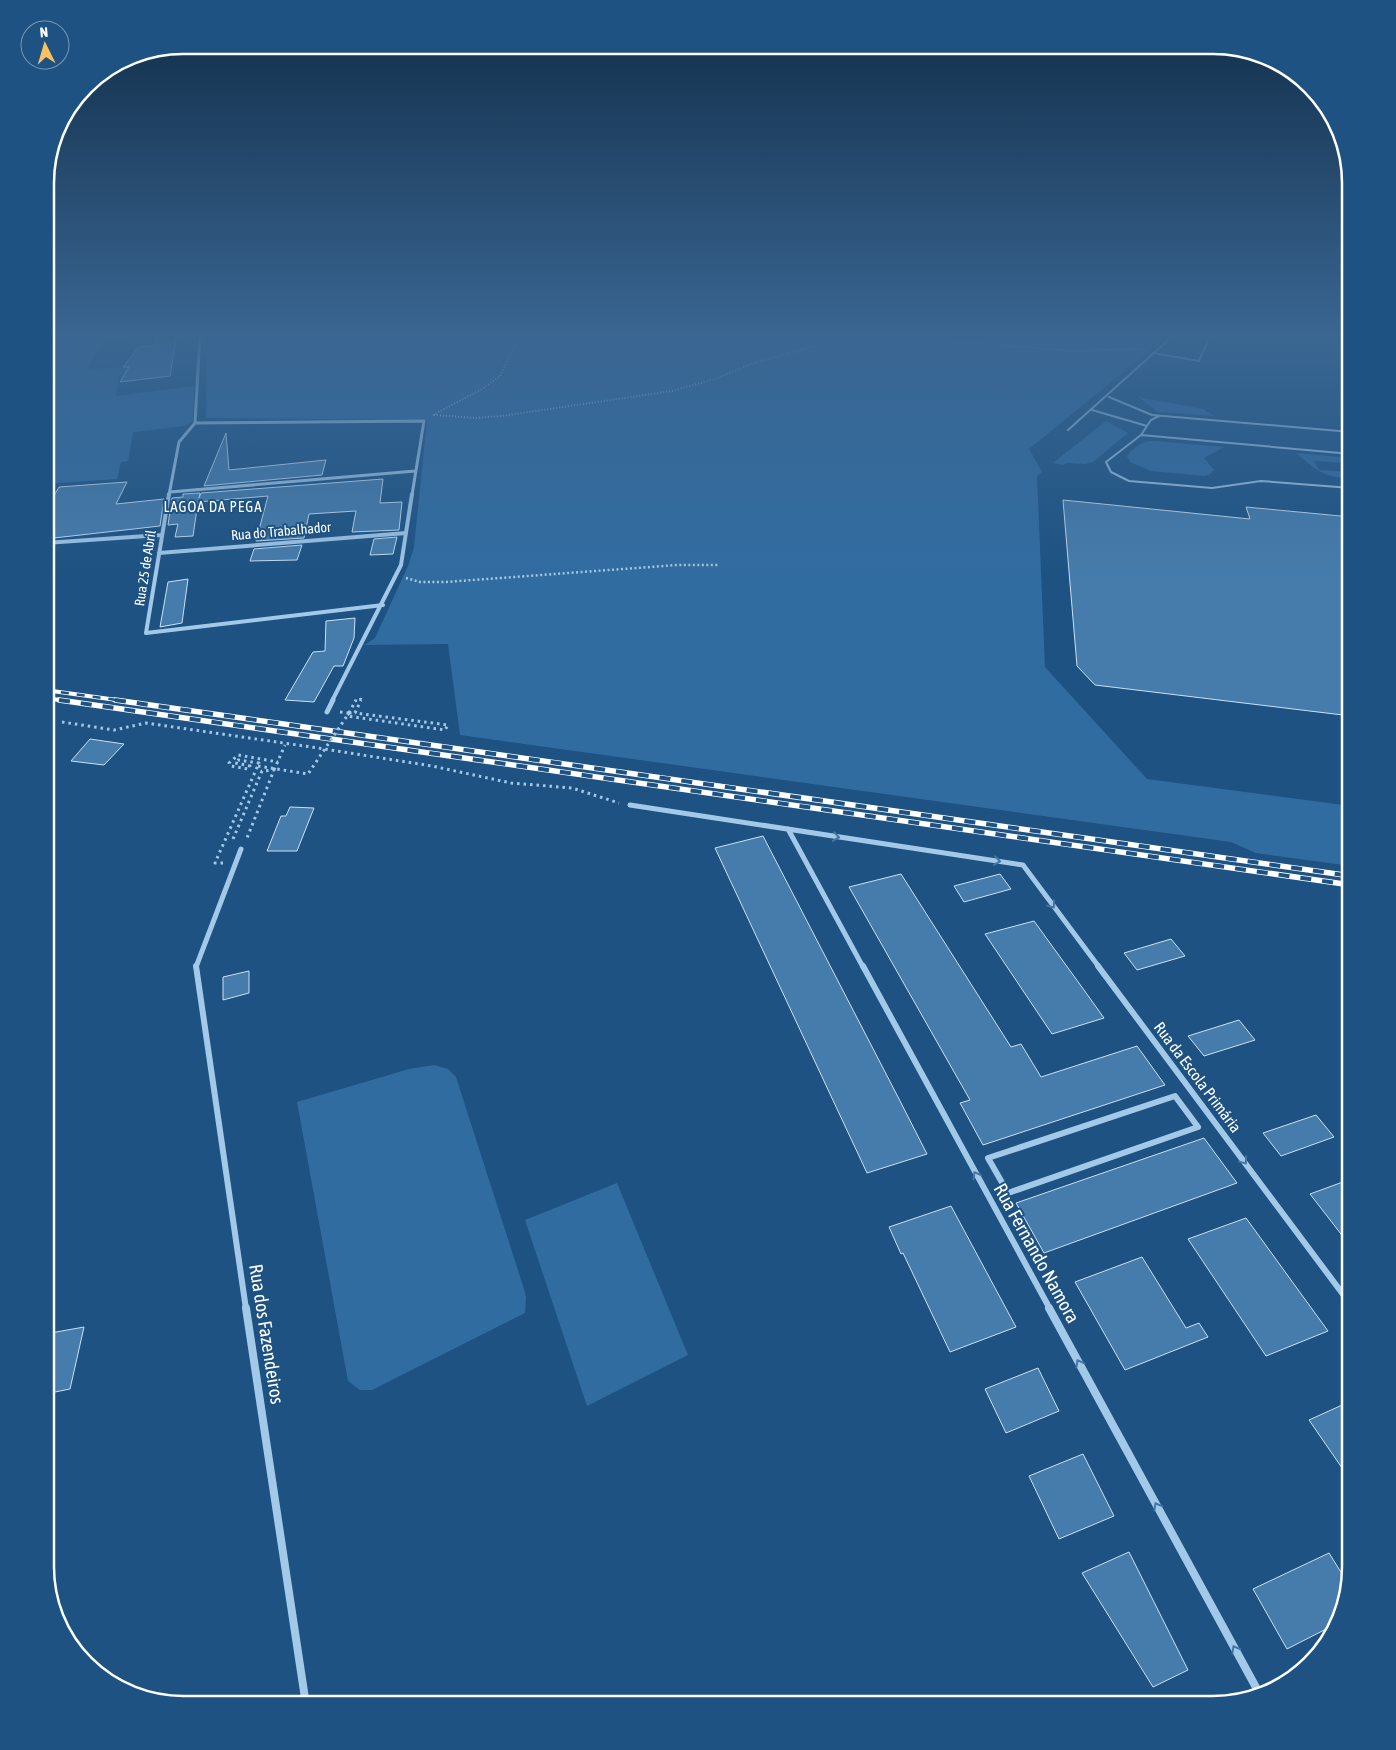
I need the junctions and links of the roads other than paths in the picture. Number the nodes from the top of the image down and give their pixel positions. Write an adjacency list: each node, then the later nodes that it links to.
1 (195, 416): 5 (street)
2 (1085, 416): 7 (lane)
3 (1112, 416): 6 (lane)
4 (1159, 416): 6 (lane); 8 (lane)
5 (195, 423): 11 (street); 13 (street, Rua 25 de Abril)
6 (1147, 426): 9 (lane)
7 (1068, 430)
8 (1342, 431)
9 (1140, 435): 10 (lane); 12 (lane)
10 (1342, 453)
11 (415, 471): 13 (street); 14 (street)
12 (1342, 487)
13 (170, 492): 15 (street, Rua 25 de Abril)
14 (406, 533): 17 (street, Rua do Trabalhador); 18 (street)
15 (161, 535): 16 (street); 17 (street, Rua 25 de Abril)
16 (54, 542)
17 (159, 553): 18 (street, Rua 25 de Abril)
18 (382, 604): 19 (street)
19 (327, 712)
20 (630, 805): 21 (street)
21 (788, 829): 24 (street, Rua da Escola Primária, one-way to 24); 25 (street, Rua Fernando Namora, one-way to 21)
22 (241, 849): 26 (street, Rua dos Fazendeiros)
23 (1008, 1193): 23 (street)
24 (1342, 1292)
25 (1257, 1688)
26 (305, 1696)

